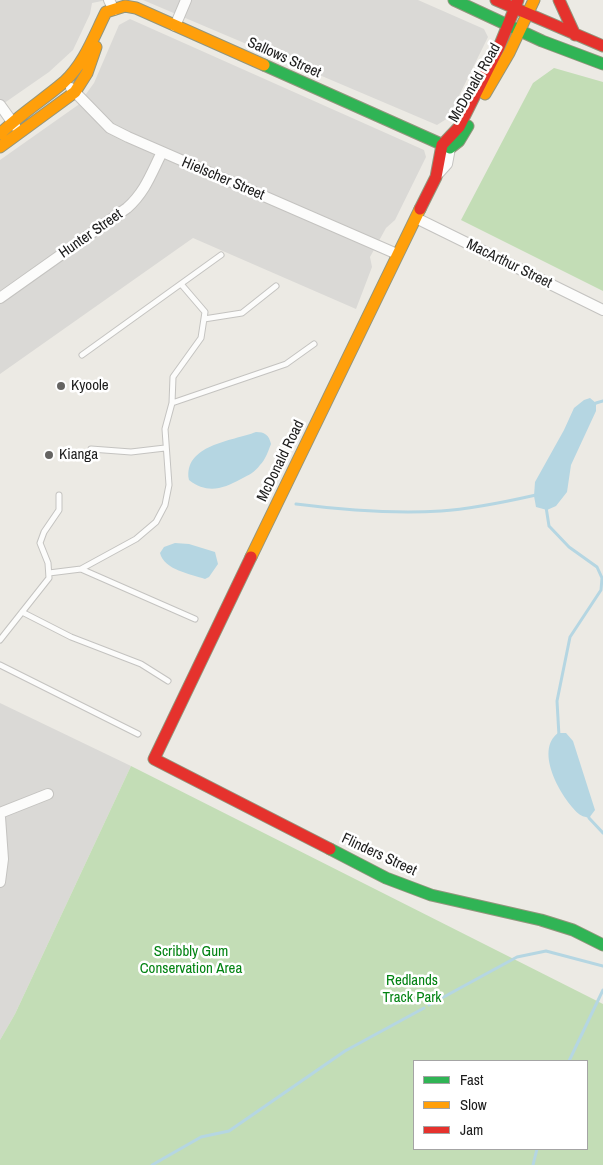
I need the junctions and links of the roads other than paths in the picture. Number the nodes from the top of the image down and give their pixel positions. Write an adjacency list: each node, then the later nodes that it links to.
1 (186, 0): 10 (street)
2 (454, 0): 9 (main road)
3 (496, 0): 6 (main road)
4 (534, 0): 8 (main road, McDonald Road)
5 (559, 0): 12 (main road)
6 (516, 4): 8 (main road); 9 (main road, McDonald Road)
7 (112, 5): 10 (main road, Sallows Street); 15 (main road); 16 (main road)
8 (528, 14): 11 (main road, McDonald Road); 12 (main road)
9 (508, 24): 11 (main road); 21 (main road, McDonald Road)
10 (175, 26): 21 (main road, Sallows Street)
11 (520, 30): 14 (main road); 21 (main road, McDonald Road)
12 (574, 35): 13 (main road)
13 (603, 46)
14 (603, 64)
15 (65, 81): 16 (street, Hielscher Street); 18 (main road)
16 (75, 92): 19 (main road); 23 (street, Hielscher Street)
17 (0, 106): 18 (street)
18 (12, 122): 19 (street); 20 (main road)
19 (20, 133): 22 (main road)
20 (0, 134)
21 (446, 147): 24 (main road, McDonald Road)
22 (0, 148)
23 (162, 152): 25 (street, Hielscher Street); 29 (street, Hunter Street)
24 (416, 218): 25 (main road, McDonald Road); 30 (street, MacArthur Street)
25 (397, 254): 46 (main road, McDonald Road)
26 (221, 255): 27 (lane)
27 (181, 284): 31 (lane); 33 (lane)
28 (276, 286): 31 (lane)
29 (0, 298)
30 (603, 310)
31 (204, 319): 34 (lane)
32 (314, 344): 34 (lane)
33 (82, 355)
34 (172, 403): 35 (lane)
35 (165, 448): 36 (lane); 38 (lane)
36 (91, 449)
37 (59, 495): 39 (lane)
38 (82, 569): 39 (lane); 41 (lane)
39 (49, 573): 40 (lane)
40 (22, 612): 42 (lane); 44 (lane)
41 (195, 618)
42 (0, 640)
43 (0, 665): 45 (lane)
44 (168, 681)
45 (138, 734)
46 (154, 759): 51 (main road, Flinders Street)
47 (48, 794): 48 (street)
48 (0, 813)
49 (0, 817): 50 (street)
50 (0, 882)
51 (603, 945)

